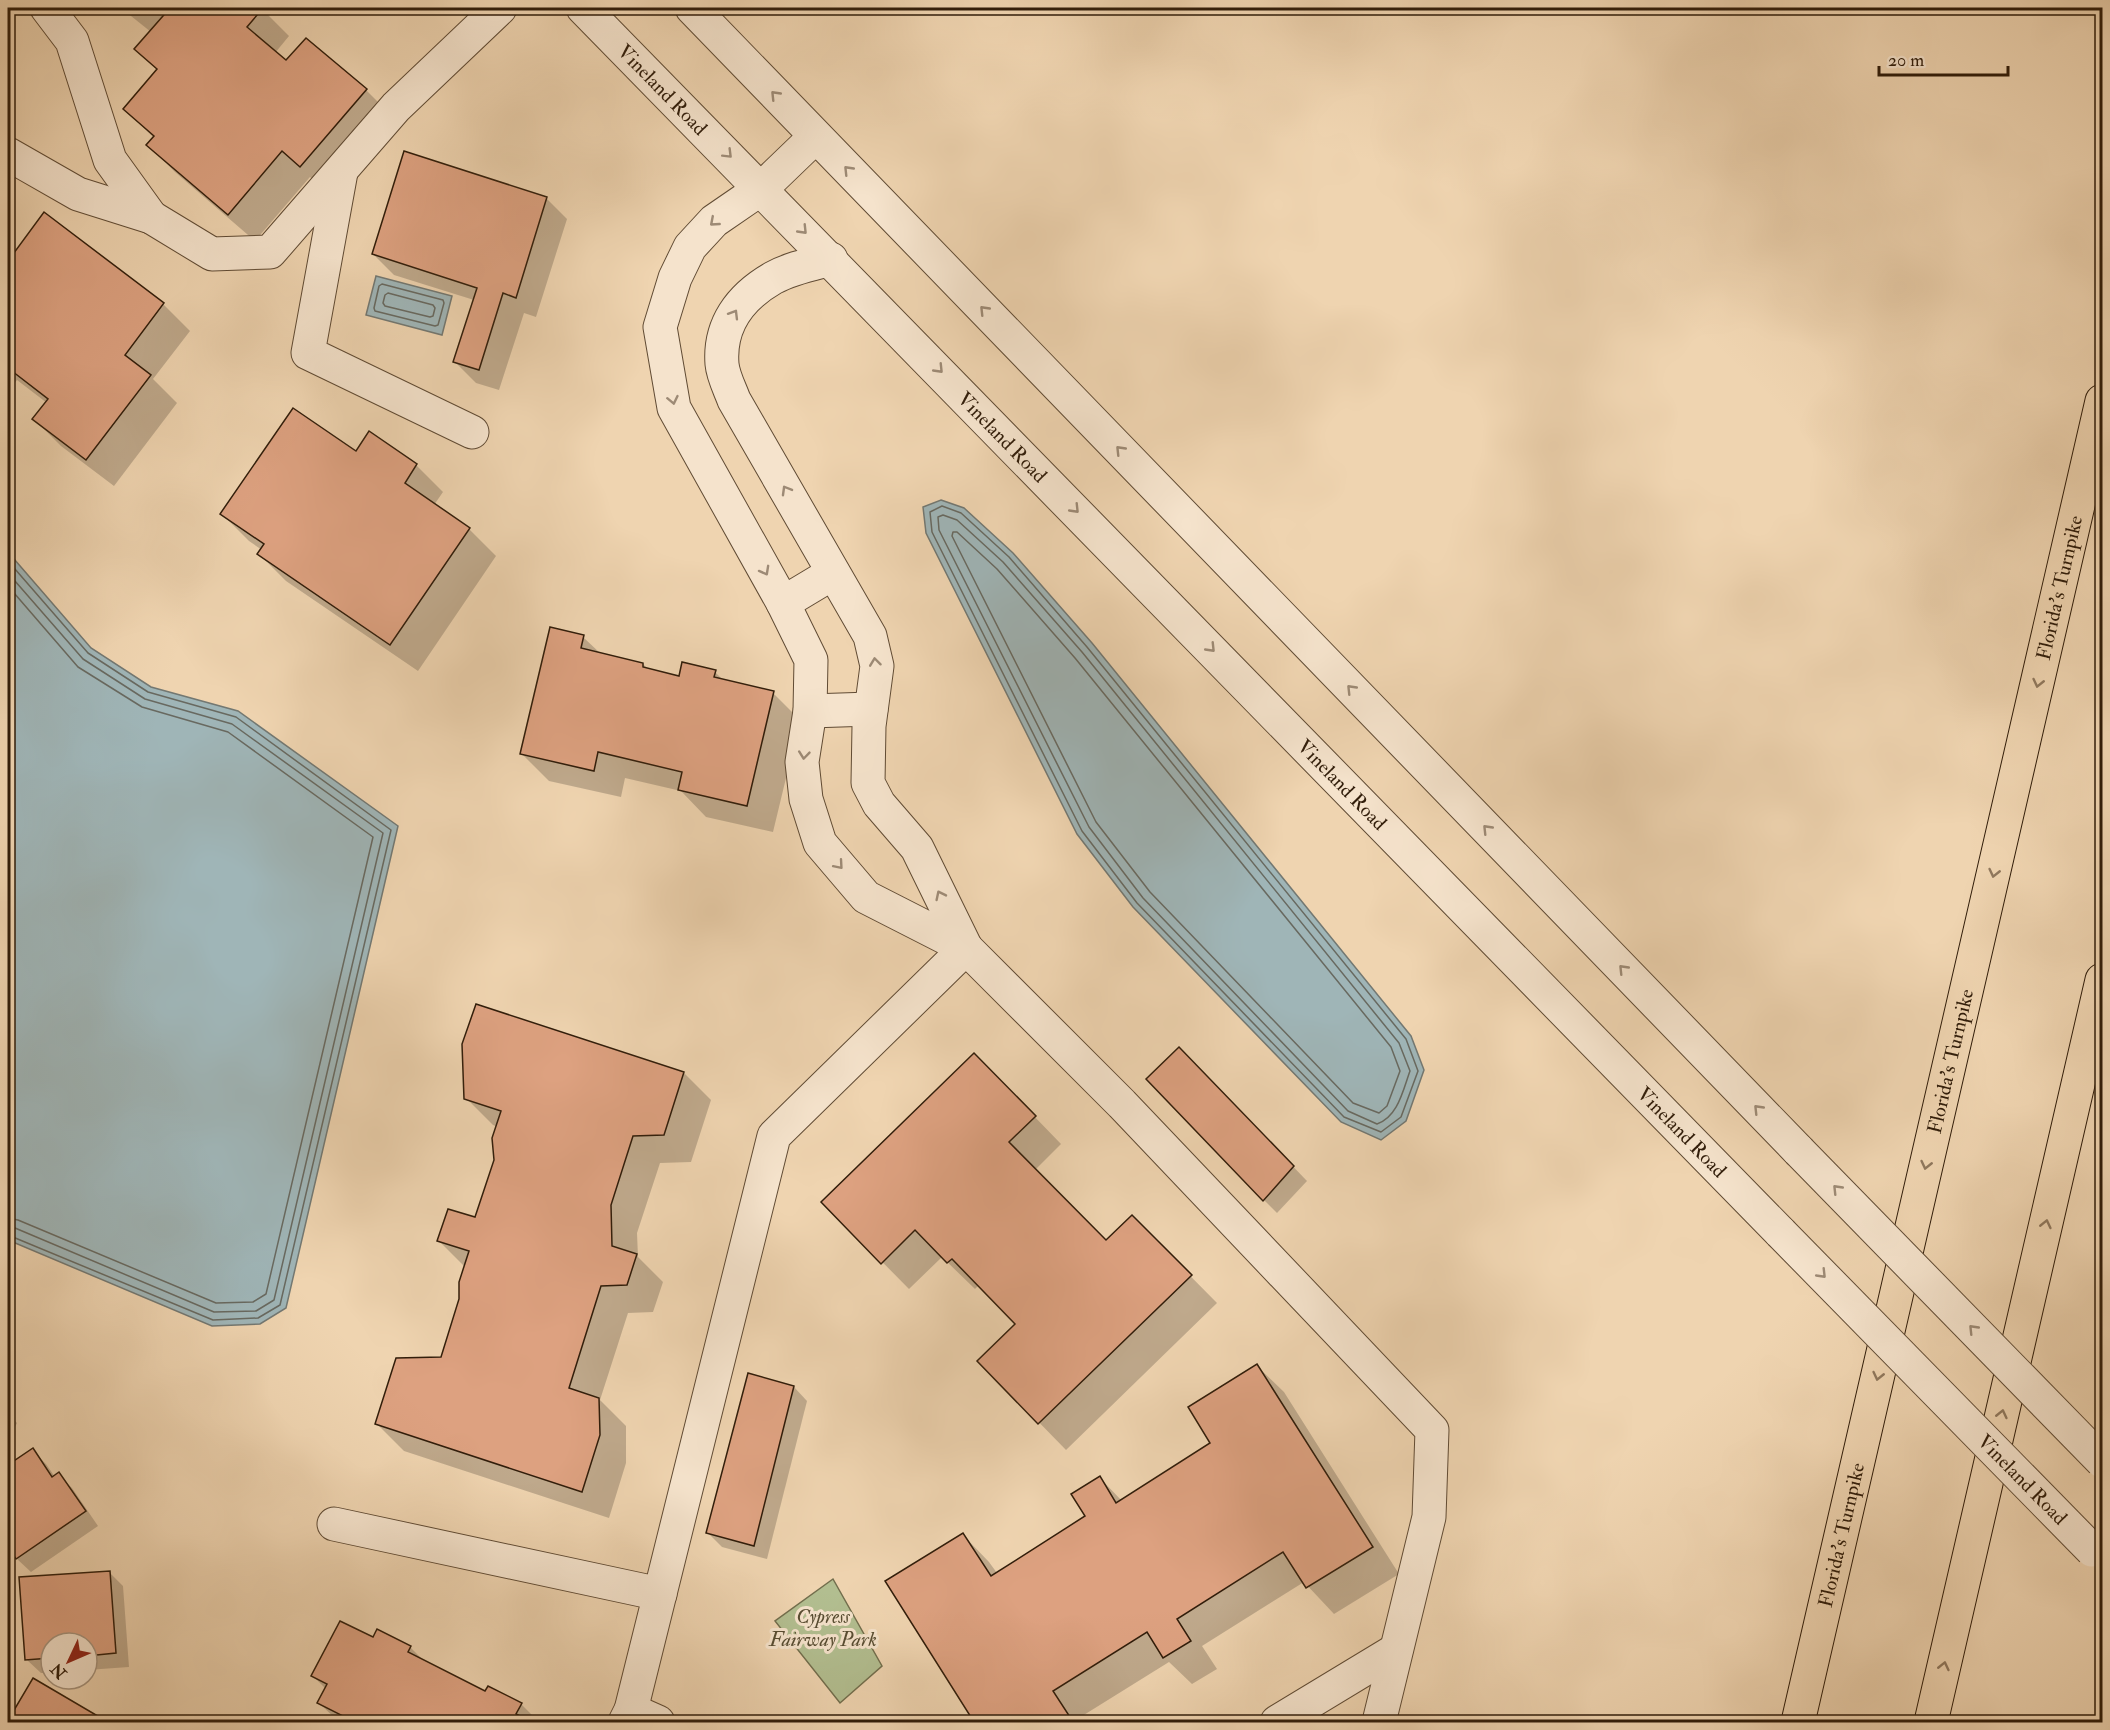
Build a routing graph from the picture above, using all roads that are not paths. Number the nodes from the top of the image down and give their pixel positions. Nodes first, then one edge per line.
1 (47, 8) edge
2 (500, 8) edge
3 (583, 8) edge
4 (692, 8) edge
5 (815, 137) junction
6 (8, 154) edge
7 (341, 172) junction
8 (762, 188) junction
9 (151, 217) junction
10 (831, 259) junction
11 (2103, 401) edge
12 (472, 432) dead end
13 (833, 573) junction
14 (783, 603) junction
15 (871, 709) junction
16 (810, 711) junction
17 (966, 948) junction
18 (2103, 980) edge
19 (2103, 1461) edge
20 (334, 1524) dead end
21 (2097, 1556) edge
22 (660, 1594) junction
23 (1396, 1650) junction
24 (638, 1718) edge
25 (1277, 1722) edge
26 (1378, 1722) edge
27 (1798, 1722) edge
28 (1931, 1722) edge

1 - 9 street
2 - 7 street
3 -> 8 street, Vineland Road
5 -> 4 street
5 - 8 street
19 -> 5 street, bridge
6 - 9 street
7 - 9 street
7 - 12 street
8 -> 10 street, Vineland Road
8 -> 14 street
13 -> 10 street
10 -> 21 street, Vineland Road, bridge
11 -> 27 highway, Florida's Turnpike
13 - 14 street
15 -> 13 street
14 - 16 street
15 - 16 street
17 -> 15 street
16 -> 17 street
17 - 22 street
17 - 23 street
28 -> 18 highway
20 - 22 street
22 - 24 street
23 - 25 street
23 - 26 street

